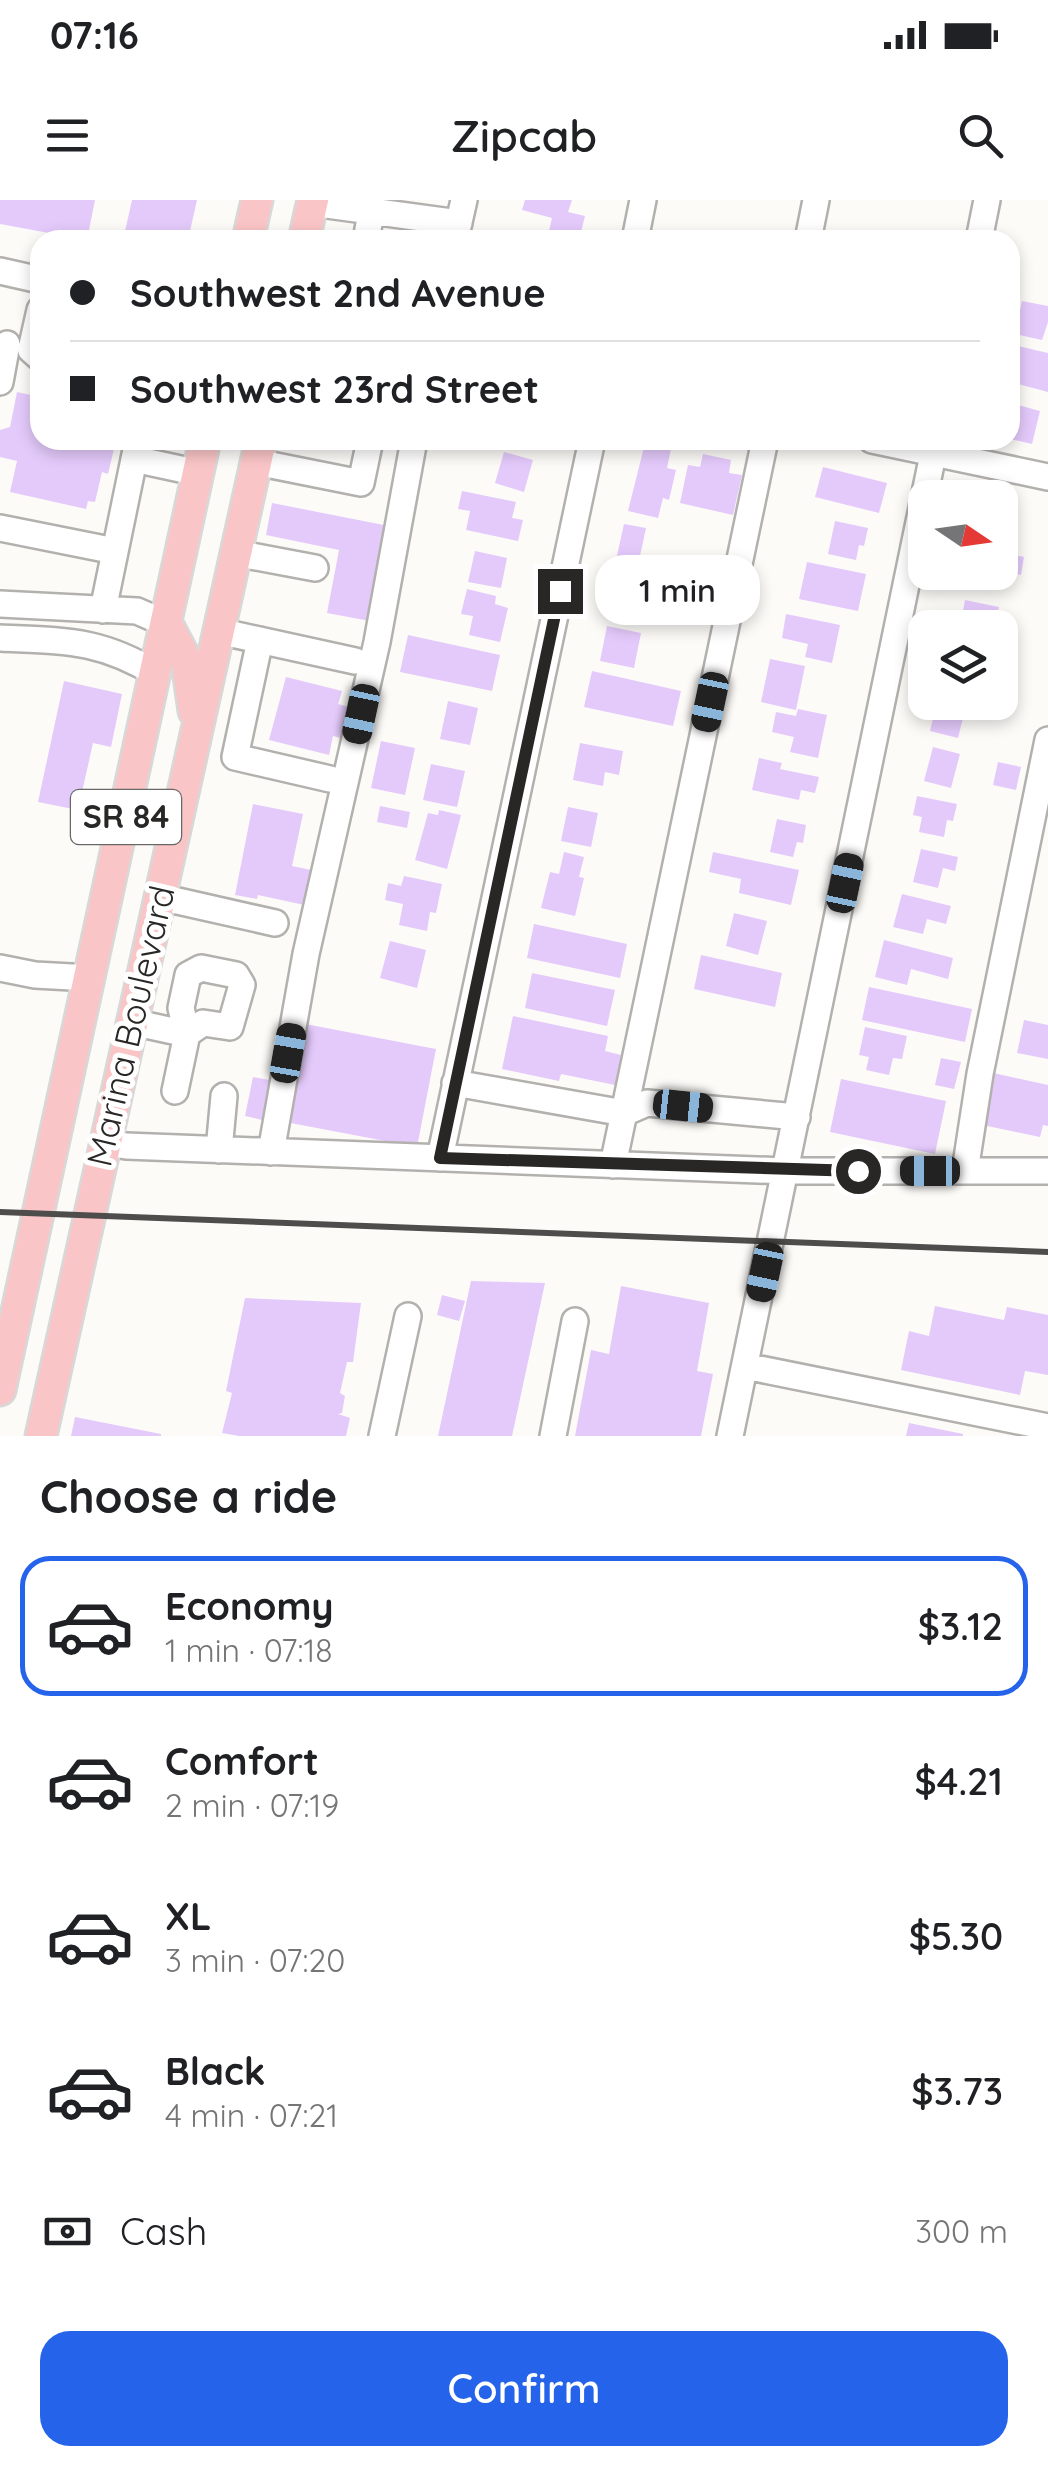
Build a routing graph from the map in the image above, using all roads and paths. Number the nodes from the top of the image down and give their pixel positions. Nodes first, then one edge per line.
1 (256, 200) edge
2 (643, 200) edge
3 (816, 200) edge
4 (987, 200) edge
5 (312, 201) edge
6 (371, 213) junction
7 (459, 221) edge
8 (250, 230) edge
9 (306, 230) edge
10 (368, 230) edge
11 (637, 230) edge
12 (810, 230) edge
13 (981, 230) edge
14 (0, 271) edge
15 (30, 278) edge
16 (20, 348) edge
17 (0, 382) edge
18 (136, 450) edge
19 (204, 450) edge
20 (368, 450) edge
21 (412, 450) edge
22 (590, 450) edge
23 (764, 450) edge
24 (934, 450) edge
25 (947, 450) edge
26 (258, 451) edge
27 (199, 473) junction
28 (1048, 476) edge
29 (0, 528) edge
30 (116, 550) junction
31 (235, 554) junction
32 (316, 568) dead end
33 (0, 604) edge
34 (103, 610) junction
35 (167, 624) junction
36 (218, 632) junction
37 (0, 638) edge
38 (260, 640) junction
39 (354, 661) dead end
40 (157, 674) junction
41 (1048, 740) edge
42 (193, 748) junction
43 (235, 757) junction
44 (330, 779) dead end
45 (160, 897) junction
46 (275, 923) dead end
47 (0, 968) edge
48 (90, 978) junction
49 (132, 1022) junction
50 (456, 1083) junction
51 (66, 1086) junction
52 (175, 1091) dead end
53 (224, 1096) dead end
54 (624, 1112) junction
55 (797, 1117) junction
56 (105, 1143) junction
57 (218, 1150) junction
58 (271, 1152) junction
59 (440, 1158) junction
60 (613, 1165) junction
61 (786, 1171) junction
62 (1048, 1171) edge
63 (965, 1172) junction
64 (408, 1316) dead end
65 (576, 1321) dead end
66 (745, 1366) junction
67 (0, 1390) edge
68 (1048, 1427) edge
69 (41, 1436) edge
70 (382, 1436) edge
71 (553, 1436) edge
72 (730, 1436) edge

1 - 8 main road
2 - 11 street
3 - 12 street
4 - 13 street
5 - 6 street
5 - 9 main road
6 - 7 street
6 - 10 street
14 - 15 street
16 - 17 street
18 - 27 street
18 - 30 street
19 - 27 main road, Marina Boulevard / SR 84
20 - 26 street
21 - 58 street
22 - 50 street
23 - 54 street
24 - 55 street
25 - 28 street
26 - 31 main road, Marina Boulevard / SR 84
27 - 35 main road, Marina Boulevard / SR 84
29 - 30 street
30 - 34 street
31 - 32 street
31 - 36 main road, Marina Boulevard / SR 84
33 - 34 street
34 - 35 street
35 - 40 main road, Marina Boulevard / SR 84
35 - 42 main road
36 - 38 street
36 - 42 main road, Marina Boulevard / SR 84
37 - 40 street
38 - 39 street
38 - 43 street
40 - 48 main road, Marina Boulevard / SR 84
41 - 63 street
42 - 43 street
42 - 45 main road, Marina Boulevard / SR 84
43 - 44 street
45 - 46 street
45 - 49 main road, Marina Boulevard / SR 84
47 - 48 street
48 - 51 main road, Marina Boulevard / SR 84
49 - 52 street
49 - 56 main road, Marina Boulevard / SR 84
50 - 54 street
50 - 59 street
51 - 56 main road
51 - 67 main road, Marina Boulevard / SR 84
53 - 57 street
54 - 55 street
54 - 60 street
55 - 61 street
56 - 57 street
56 - 69 main road, Marina Boulevard / SR 84
57 - 58 street
58 - 59 street
59 - 60 street
60 - 61 street
61 - 63 street
61 - 66 street
62 - 63 street
64 - 70 street
65 - 71 street
66 - 68 street
66 - 72 street

